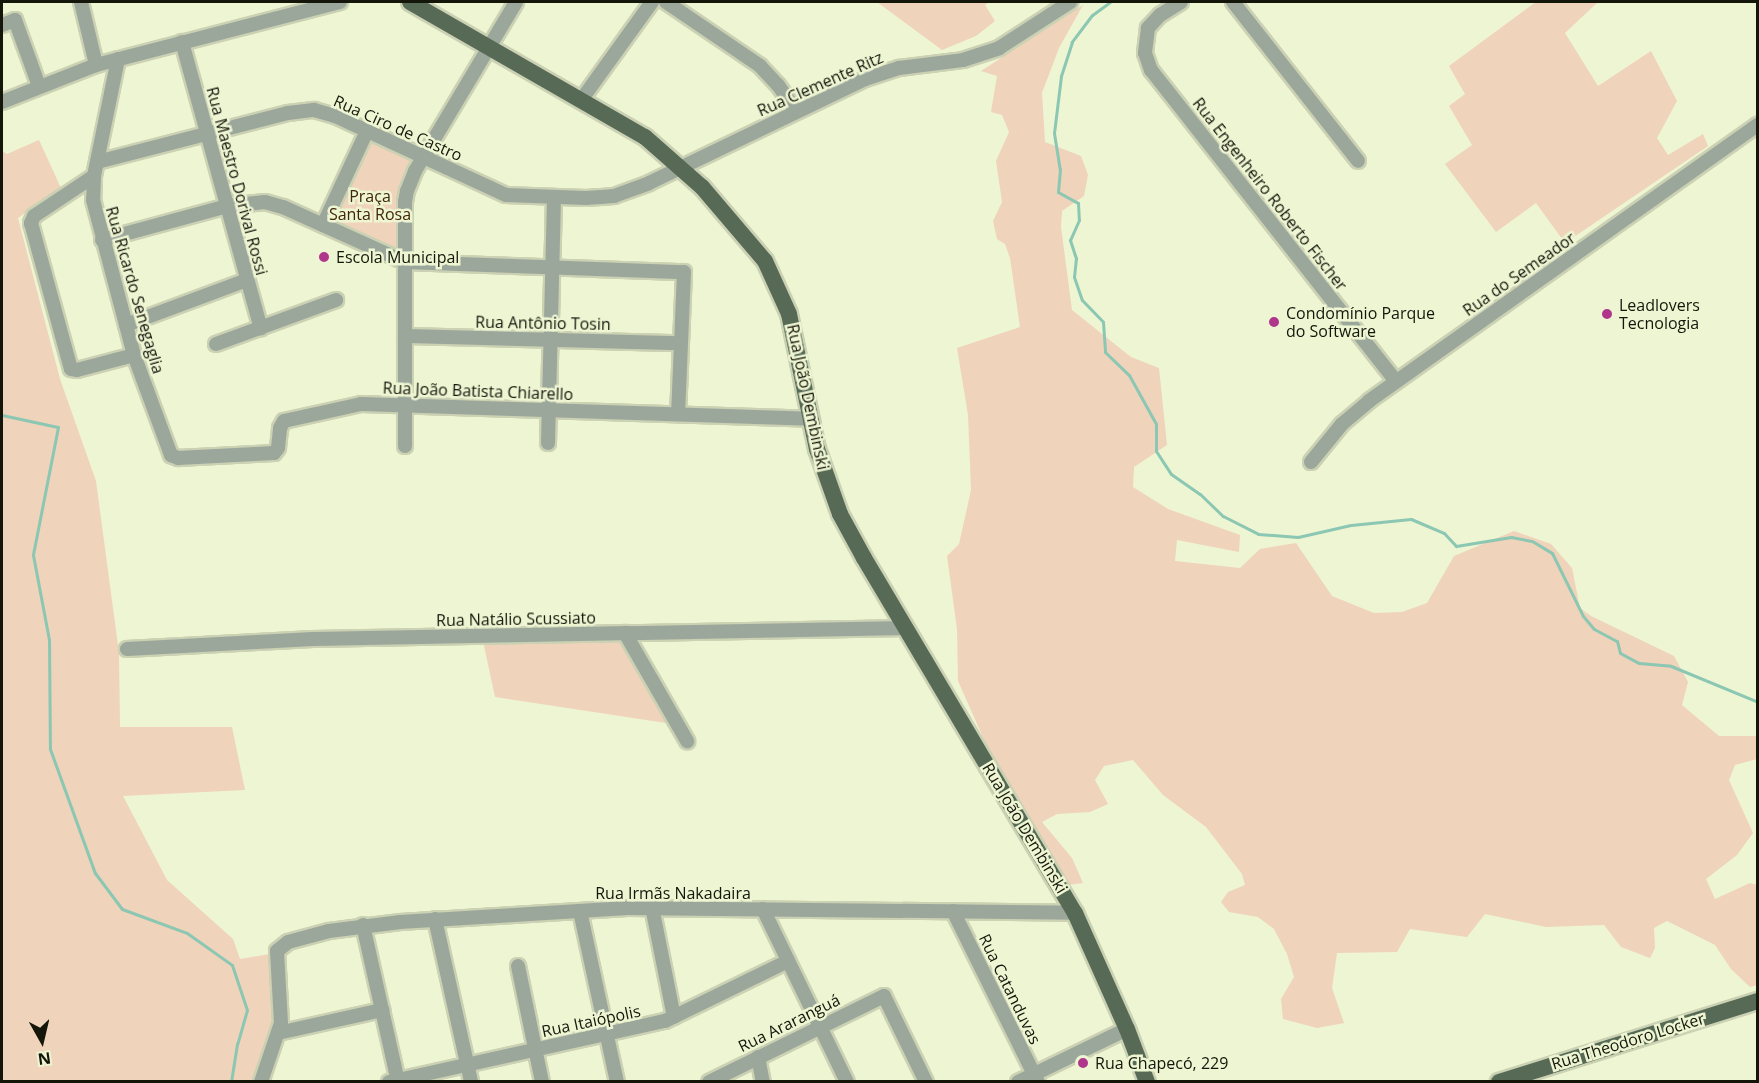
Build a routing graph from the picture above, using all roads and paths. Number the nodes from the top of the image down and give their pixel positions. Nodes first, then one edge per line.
1 (81, 2) edge
2 (340, 2) edge
3 (410, 2) edge
4 (516, 2) edge
5 (652, 2) edge
6 (666, 2) edge
7 (1070, 2) edge
8 (1181, 2) edge
9 (1233, 2) edge
10 (2, 25) edge
11 (182, 42) junction
12 (491, 48) junction
13 (118, 59) junction
14 (96, 65) junction
15 (39, 86) junction
16 (582, 99) junction
17 (2, 102) edge
18 (796, 111) junction
19 (1758, 125) edge
20 (367, 131) junction
21 (207, 134) junction
22 (424, 157) junction
23 (1358, 161) dead end
24 (682, 167) junction
25 (96, 169) junction
26 (554, 197) junction
27 (227, 206) junction
28 (323, 225) junction
29 (102, 240) junction
30 (405, 262) junction
31 (552, 267) junction
32 (247, 280) junction
33 (336, 300) dead end
34 (126, 325) junction
35 (261, 328) junction
36 (405, 336) junction
37 (550, 339) junction
38 (681, 343) junction
39 (216, 344) dead end
40 (135, 356) junction
41 (1396, 381) junction
42 (405, 405) junction
43 (549, 410) junction
44 (678, 414) junction
45 (810, 419) junction
46 (548, 443) dead end
47 (405, 446) dead end
48 (171, 455) joint
49 (1311, 462) dead end
50 (906, 628) junction
51 (625, 633) junction
52 (127, 649) dead end
53 (687, 741) dead end
54 (652, 908) junction
55 (763, 909) junction
56 (580, 910) junction
57 (953, 911) junction
58 (1076, 913) junction
59 (435, 919) junction
60 (363, 926) junction
61 (788, 961) junction
62 (518, 966) dead end
63 (1758, 1001) edge
64 (382, 1010) junction
65 (674, 1017) junction
66 (820, 1026) junction
67 (1127, 1029) junction
68 (278, 1033) junction
69 (606, 1034) junction
70 (535, 1050) junction
71 (758, 1057) junction
72 (467, 1065) junction
73 (1036, 1078) edge
74 (395, 1081) edge
75 (261, 1082) edge
76 (471, 1082) edge
77 (542, 1082) edge
78 (617, 1082) edge
79 (709, 1082) edge
80 (763, 1082) edge
81 (847, 1082) edge
82 (926, 1082) edge
83 (1018, 1082) edge
84 (1147, 1082) edge
85 (1499, 1082) edge

1 - 14 street
2 - 11 street
3 - 12 main road, Rua João Dembinski
4 - 12 street
5 - 16 street
6 - 18 street
7 - 18 street, Rua Clemente Ritz
8 - 41 street, Rua Engenheiro Roberto Fischer
9 - 23 street
10 - 15 street
11 - 13 street
11 - 21 street, Rua Maestro Dorival Rossi
12 - 16 main road, Rua João Dembinski
12 - 22 street
13 - 14 street
13 - 25 street, Rua Ricardo Senegaglia
14 - 15 street
15 - 17 street
16 - 24 main road, Rua João Dembinski
18 - 24 street, Rua Clemente Ritz
19 - 41 street, Rua do Semeador
20 - 21 street, Rua Ciro de Castro
20 - 22 street, Rua Ciro de Castro
20 - 28 street
21 - 25 street, Rua Ciro de Castro
21 - 27 street, Rua Maestro Dorival Rossi
22 - 26 street, Rua Ciro de Castro
22 - 30 street
24 - 26 street, Rua Ciro de Castro
24 - 45 main road, Rua João Dembinski
25 - 29 street, Rua Ricardo Senegaglia
25 - 40 street, Rua Ciro de Castro
26 - 31 street
27 - 28 street
27 - 29 street
27 - 32 street, Rua Maestro Dorival Rossi
28 - 30 street
29 - 34 street, Rua Ricardo Senegaglia
30 - 31 street
30 - 36 street
31 - 37 street
31 - 38 street
32 - 34 street
32 - 35 street, Rua Maestro Dorival Rossi
33 - 35 street
34 - 40 street, Rua Ricardo Senegaglia
35 - 39 street
36 - 37 street, Rua Antônio Tosin
36 - 42 street
37 - 38 street, Rua Antônio Tosin
37 - 43 street
38 - 44 street
40 - 48 street, Rua Ricardo Senegaglia
41 - 49 street, Rua do Semeador
42 - 43 street, Rua João Batista Chiarello
42 - 47 street
42 - 48 street, Rua João Batista Chiarello
43 - 44 street, Rua João Batista Chiarello
43 - 46 street
44 - 45 street, Rua João Batista Chiarello
45 - 50 main road, Rua João Dembinski
50 - 51 street, Rua Natálio Scussiato
50 - 58 main road, Rua João Dembinski
51 - 52 street, Rua Natálio Scussiato
51 - 53 street
54 - 55 street, Rua Irmãs Nakadaira
54 - 56 street, Rua Irmãs Nakadaira
54 - 65 street
55 - 57 street, Rua Irmãs Nakadaira
55 - 61 street
56 - 59 street, Rua Irmãs Nakadaira
56 - 69 street
57 - 58 street, Rua Irmãs Nakadaira
57 - 73 street, Rua Catanduvas
58 - 67 main road, Rua João Dembinski
59 - 60 street, Rua Irmãs Nakadaira
59 - 72 street
60 - 64 street
60 - 68 street, Rua Irmãs Nakadaira
61 - 65 street, Rua Itaiópolis
61 - 66 street
62 - 70 street
63 - 85 main road, Rua Theodoro Locker
64 - 68 street
64 - 74 street
65 - 69 street, Rua Itaiópolis
66 - 71 street, Rua Araranguá
66 - 81 street
66 - 82 street, Rua Araranguá
67 - 73 street
67 - 84 main road, Rua João Dembinski
68 - 75 street
69 - 70 street, Rua Itaiópolis
69 - 78 street
70 - 72 street, Rua Itaiópolis
70 - 77 street
71 - 79 street, Rua Araranguá
71 - 80 street
72 - 74 street, Rua Itaiópolis
72 - 76 street
73 - 83 street

